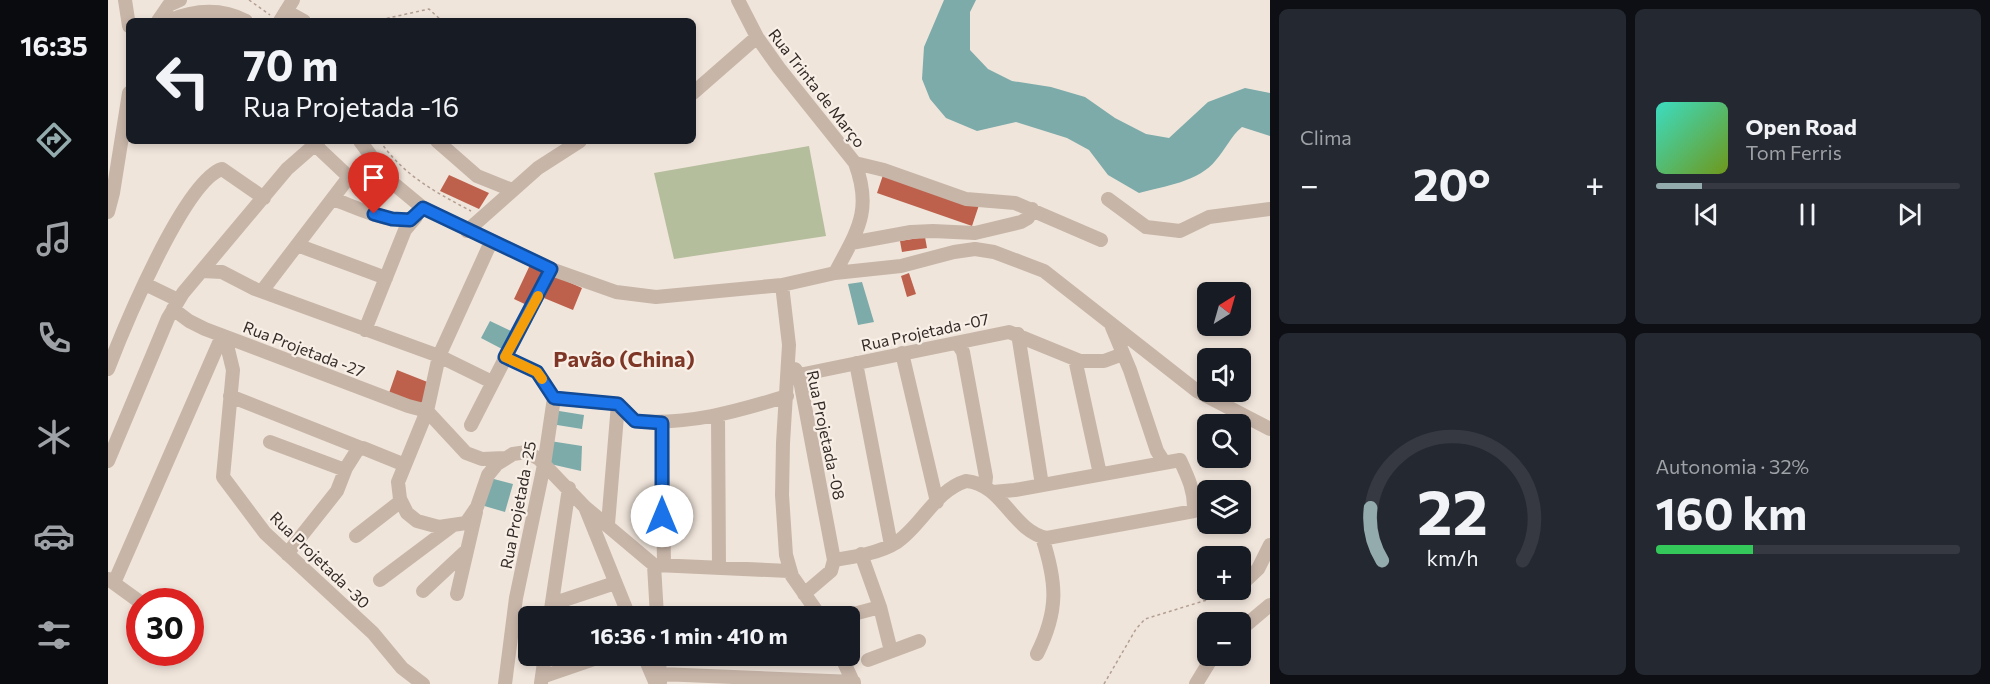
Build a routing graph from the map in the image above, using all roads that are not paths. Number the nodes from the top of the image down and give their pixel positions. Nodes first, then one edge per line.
1 (124, 0) edge
2 (180, 0) edge
3 (738, 0) edge
4 (282, 12) edge
5 (127, 18) edge
6 (160, 18) edge
7 (180, 18) edge
8 (238, 18) edge
9 (297, 18) edge
10 (757, 37) junction
11 (696, 90) edge
12 (126, 110) edge
13 (315, 144) edge
14 (317, 144) edge
15 (362, 144) edge
16 (440, 144) edge
17 (575, 144) edge
18 (855, 163) junction
19 (512, 190) junction
20 (264, 198) junction
21 (333, 199) junction
22 (1108, 199) dead end
23 (1032, 209) junction
24 (1270, 209) edge
25 (108, 212) edge
26 (419, 212) junction
27 (467, 231) junction
28 (1101, 240) dead end
29 (491, 242) junction
30 (851, 243) junction
31 (297, 246) junction
32 (213, 259) junction
33 (551, 269) junction
34 (202, 271) junction
35 (222, 272) junction
36 (835, 273) junction
37 (386, 278) junction
38 (145, 284) junction
39 (782, 285) junction
40 (262, 291) junction
41 (176, 304) junction
42 (1111, 325) junction
43 (365, 330) junction
44 (1018, 334) junction
45 (223, 336) junction
46 (958, 344) junction
47 (902, 353) junction
48 (1123, 354) junction
49 (439, 356) junction
50 (505, 357) junction
51 (1075, 358) junction
52 (788, 361) junction
53 (856, 363) junction
54 (108, 369) edge
55 (799, 375) junction
56 (492, 382) junction
57 (230, 396) junction
58 (787, 396) junction
59 (554, 398) junction
60 (618, 404) junction
61 (427, 411) junction
62 (718, 416) junction
63 (662, 423) junction
64 (471, 425) dead end
65 (1270, 429) edge
66 (270, 442) dead end
67 (112, 444) edge
68 (360, 448) junction
69 (505, 458) junction
70 (108, 461) edge
71 (1166, 462) junction
72 (405, 465) junction
73 (544, 465) junction
74 (345, 470) junction
75 (1100, 474) junction
76 (1042, 485) junction
77 (569, 488) junction
78 (989, 489) junction
79 (401, 500) junction
80 (937, 502) junction
81 (477, 507) junction
82 (585, 507) junction
83 (608, 524) junction
84 (452, 526) junction
85 (356, 536) dead end
86 (1044, 538) junction
87 (1270, 545) edge
88 (891, 546) junction
89 (467, 550) junction
90 (861, 554) junction
91 (287, 555) junction
92 (834, 560) junction
93 (659, 564) junction
94 (719, 567) junction
95 (789, 571) junction
96 (1251, 576) edge
97 (380, 580) dead end
98 (111, 581) edge
99 (615, 583) junction
100 (423, 591) dead end
101 (126, 592) edge
102 (457, 594) dead end
103 (804, 594) junction
104 (1270, 605) edge
105 (552, 606) edge
106 (560, 606) edge
107 (625, 606) edge
108 (657, 606) edge
109 (813, 606) edge
110 (880, 607) junction
111 (860, 612) edge
112 (1251, 621) edge
113 (919, 641) dead end
114 (891, 651) junction
115 (1037, 654) dead end
116 (868, 660) dead end
117 (577, 666) edge
118 (650, 666) edge
119 (846, 666) edge
120 (1207, 666) edge
121 (541, 680) edge
122 (659, 681) edge
123 (741, 681) edge
124 (771, 681) edge
125 (802, 682) edge
126 (854, 683) edge
127 (423, 684) edge
128 (505, 684) edge
129 (1196, 684) edge

1 - 5 street
2 - 6 street
3 - 10 street, Rua Trinta de Março
4 - 9 street
7 - 8 street
10 - 11 street
10 - 18 street, Rua Trinta de Março
12 - 25 street
13 - 20 street
14 - 21 street
15 - 26 street
16 - 19 street
17 - 19 street
18 - 23 street
18 - 30 street
19 - 27 street
20 - 32 street
20 - 38 street
21 - 26 street
21 - 31 street
22 - 24 street
23 - 28 street
23 - 30 street
26 - 27 street
26 - 37 street
27 - 29 street
29 - 33 street
29 - 49 street
30 - 36 street
31 - 37 street
31 - 40 street
32 - 34 street
32 - 35 street
33 - 39 street
33 - 50 street
34 - 35 street
34 - 41 street
35 - 40 street
36 - 39 street
36 - 42 street
37 - 43 street
38 - 41 street, Rua Projetada -27
38 - 54 street
39 - 52 street, Rua Projetada -08
40 - 43 street
41 - 45 street, Rua Projetada -27
41 - 67 street
42 - 48 street
42 - 65 street
43 - 49 street
44 - 46 street, Rua Projetada -07
44 - 51 street, Rua Projetada -07
44 - 76 street
45 - 57 street, Rua Projetada -30
45 - 61 street, Rua Projetada -27
45 - 98 street
46 - 47 street, Rua Projetada -07
46 - 78 street
47 - 53 street, Rua Projetada -07
47 - 80 street
48 - 51 street, Rua Projetada -07
48 - 71 street
49 - 56 street
49 - 61 street
50 - 56 street
50 - 59 street
51 - 75 street
52 - 55 street, Rua Projetada -08
52 - 58 street
53 - 55 street, Rua Projetada -07
53 - 88 street
55 - 92 street, Rua Projetada -08
56 - 64 street
57 - 68 street
57 - 91 street, Rua Projetada -30
58 - 62 street
58 - 95 street
59 - 60 street
59 - 73 street, Rua Projetada -25
60 - 63 street
60 - 83 street
61 - 69 street
61 - 72 street
62 - 63 street
62 - 94 street
63 - 93 street
66 - 74 street
67 - 70 street
68 - 72 street
68 - 74 street
69 - 73 street
69 - 81 street
71 - 75 street
71 - 86 street
72 - 79 street
73 - 77 street
73 - 128 street, Rua Projetada -25
74 - 91 street
75 - 76 street
76 - 78 street
77 - 82 street
77 - 105 street
78 - 80 street
78 - 86 street
79 - 84 street
79 - 85 street
80 - 88 street
81 - 84 street
81 - 89 street
82 - 83 street
82 - 99 street
83 - 93 street
84 - 97 street
86 - 115 street
87 - 96 street
88 - 90 street
89 - 100 street
89 - 102 street
90 - 92 street
90 - 110 street
91 - 127 street, Rua Projetada -30
92 - 103 street
93 - 94 street
93 - 108 street
94 - 95 street
95 - 103 street
98 - 101 street
99 - 106 street
99 - 107 street
103 - 109 street
104 - 112 street
110 - 111 street
110 - 114 street
113 - 114 street
114 - 116 street
117 - 121 street
118 - 122 street
119 - 126 street
120 - 129 street
122 - 123 street
123 - 124 street
124 - 125 street
125 - 126 street

